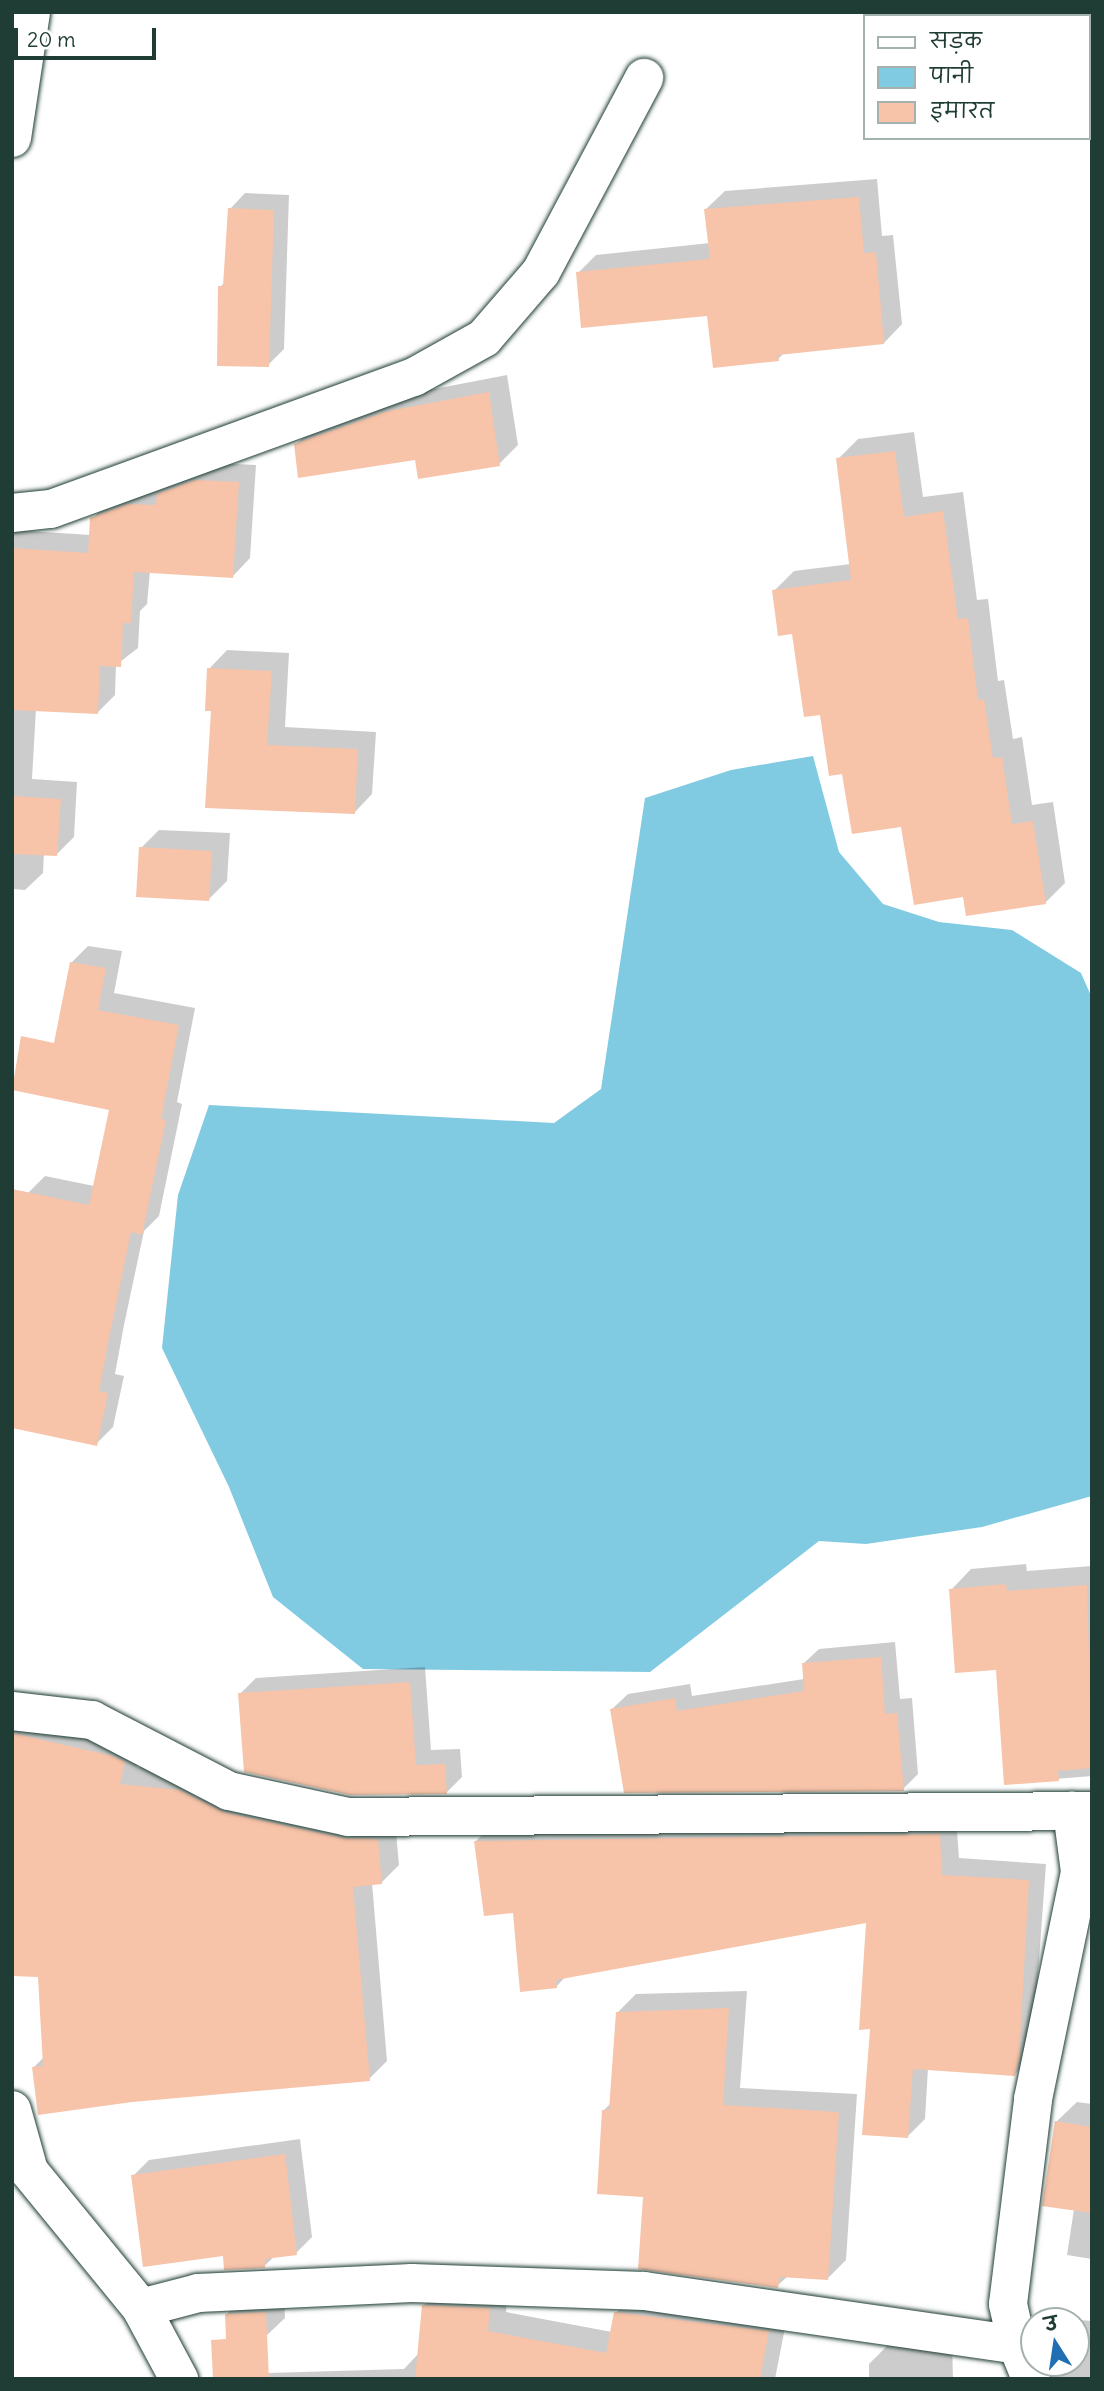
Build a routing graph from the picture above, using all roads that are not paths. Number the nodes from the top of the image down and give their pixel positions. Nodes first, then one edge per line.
1 (31, 12) edge
2 (644, 78) dead end
3 (12, 138) edge
4 (12, 513) edge
5 (12, 1711) edge
6 (1082, 1811) edge
7 (12, 2110) edge
8 (141, 2308) junction
9 (1020, 2348) edge
10 (1020, 2361) edge
11 (180, 2379) edge

1 - 3 street
2 - 4 street
5 - 6 street
6 - 9 street
7 - 8 street
8 - 10 street
8 - 11 street

